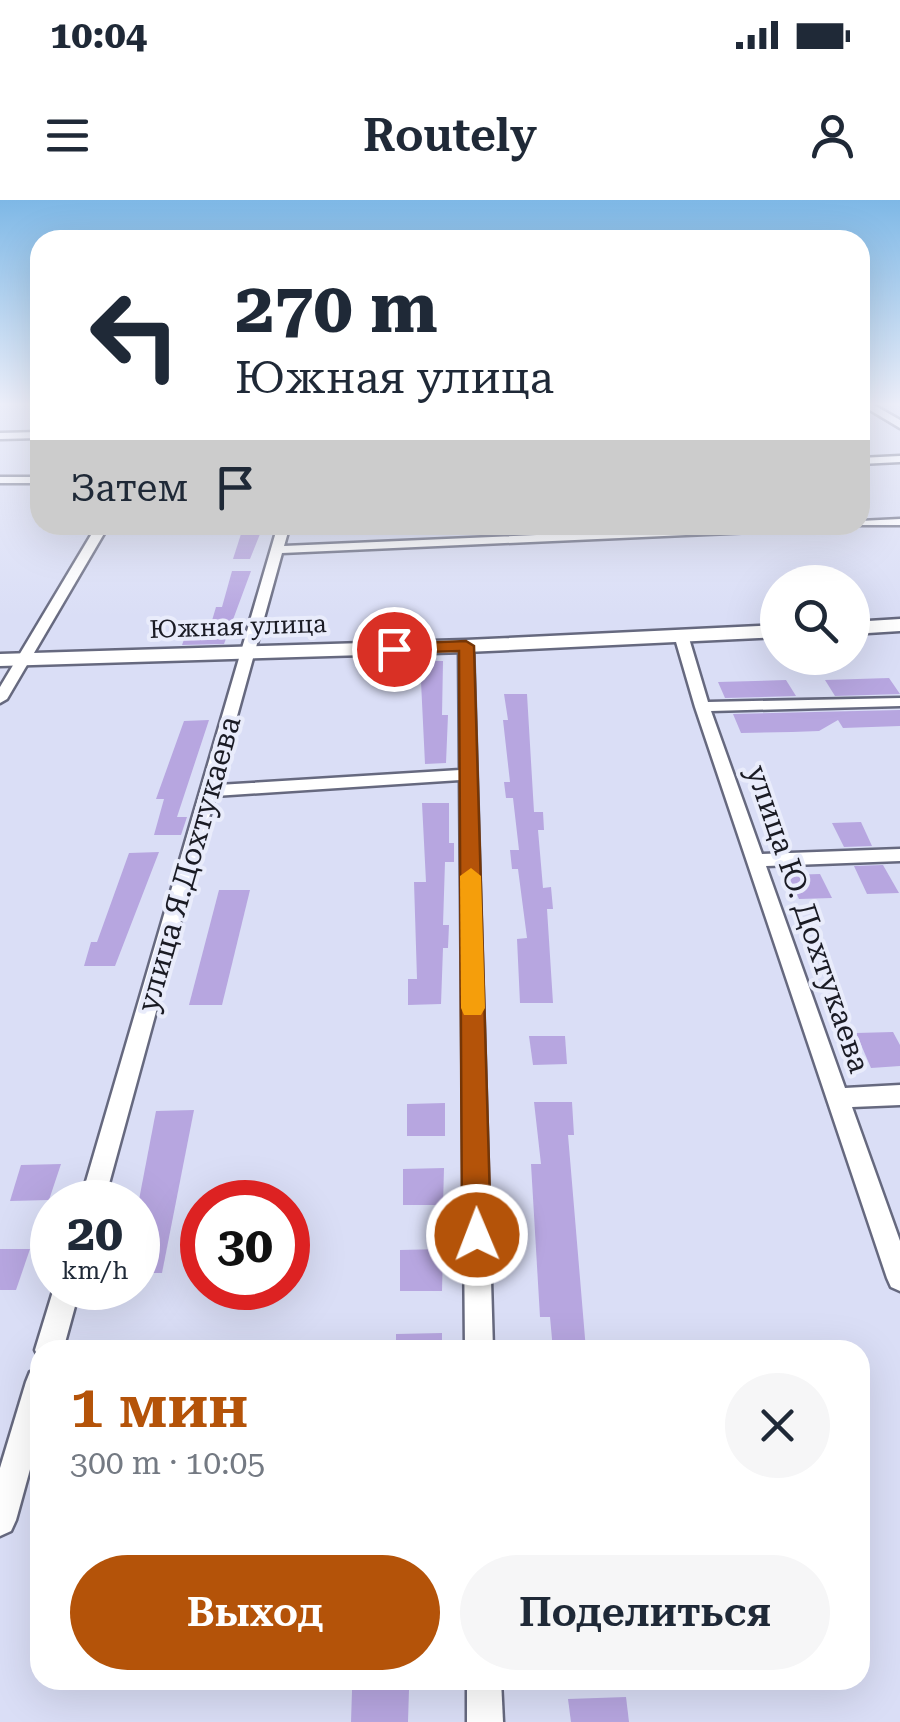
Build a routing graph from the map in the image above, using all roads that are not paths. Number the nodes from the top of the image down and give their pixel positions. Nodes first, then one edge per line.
1 (0, 480) edge
2 (30, 480) edge
3 (900, 522) edge
4 (870, 524) edge
5 (97, 535) edge
6 (282, 535) edge
7 (616, 535) edge
8 (278, 550) junction
9 (900, 626) edge
10 (870, 627) edge
11 (760, 632) edge
12 (681, 636) junction
13 (466, 646) junction
14 (250, 654) junction
15 (23, 659) junction
16 (0, 660) edge
17 (0, 698) edge
18 (900, 702) edge
19 (702, 707) junction
20 (469, 774) junction
21 (211, 790) junction
22 (900, 854) edge
23 (757, 860) junction
24 (900, 1094) edge
25 (840, 1098) junction
26 (98, 1180) edge
27 (900, 1278) edge
28 (61, 1310) edge
29 (52, 1340) edge
30 (479, 1340) edge
31 (30, 1416) edge
32 (0, 1520) edge
33 (484, 1690) edge
34 (485, 1722) edge

1 - 2 street
3 - 4 street
5 - 15 street
6 - 8 street, улица Я.Дохтукаева
7 - 8 street
8 - 14 street, улица Я.Дохтукаева
9 - 10 main road
11 - 12 main road, Южная улица
12 - 13 main road, Южная улица
12 - 19 street, улица Ю. Дохтукаева
13 - 14 main road, Южная улица
13 - 20 street
14 - 15 main road, Южная улица
14 - 21 street, улица Я.Дохтукаева
15 - 16 main road, Южная улица
15 - 17 street
18 - 19 street
19 - 23 street, улица Ю. Дохтукаева
20 - 21 street
20 - 30 street
21 - 26 street, улица Я.Дохтукаева
22 - 23 street
23 - 25 street, улица Ю. Дохтукаева
24 - 25 street
25 - 27 street, улица Ю. Дохтукаева
28 - 29 street
31 - 32 street
33 - 34 street

